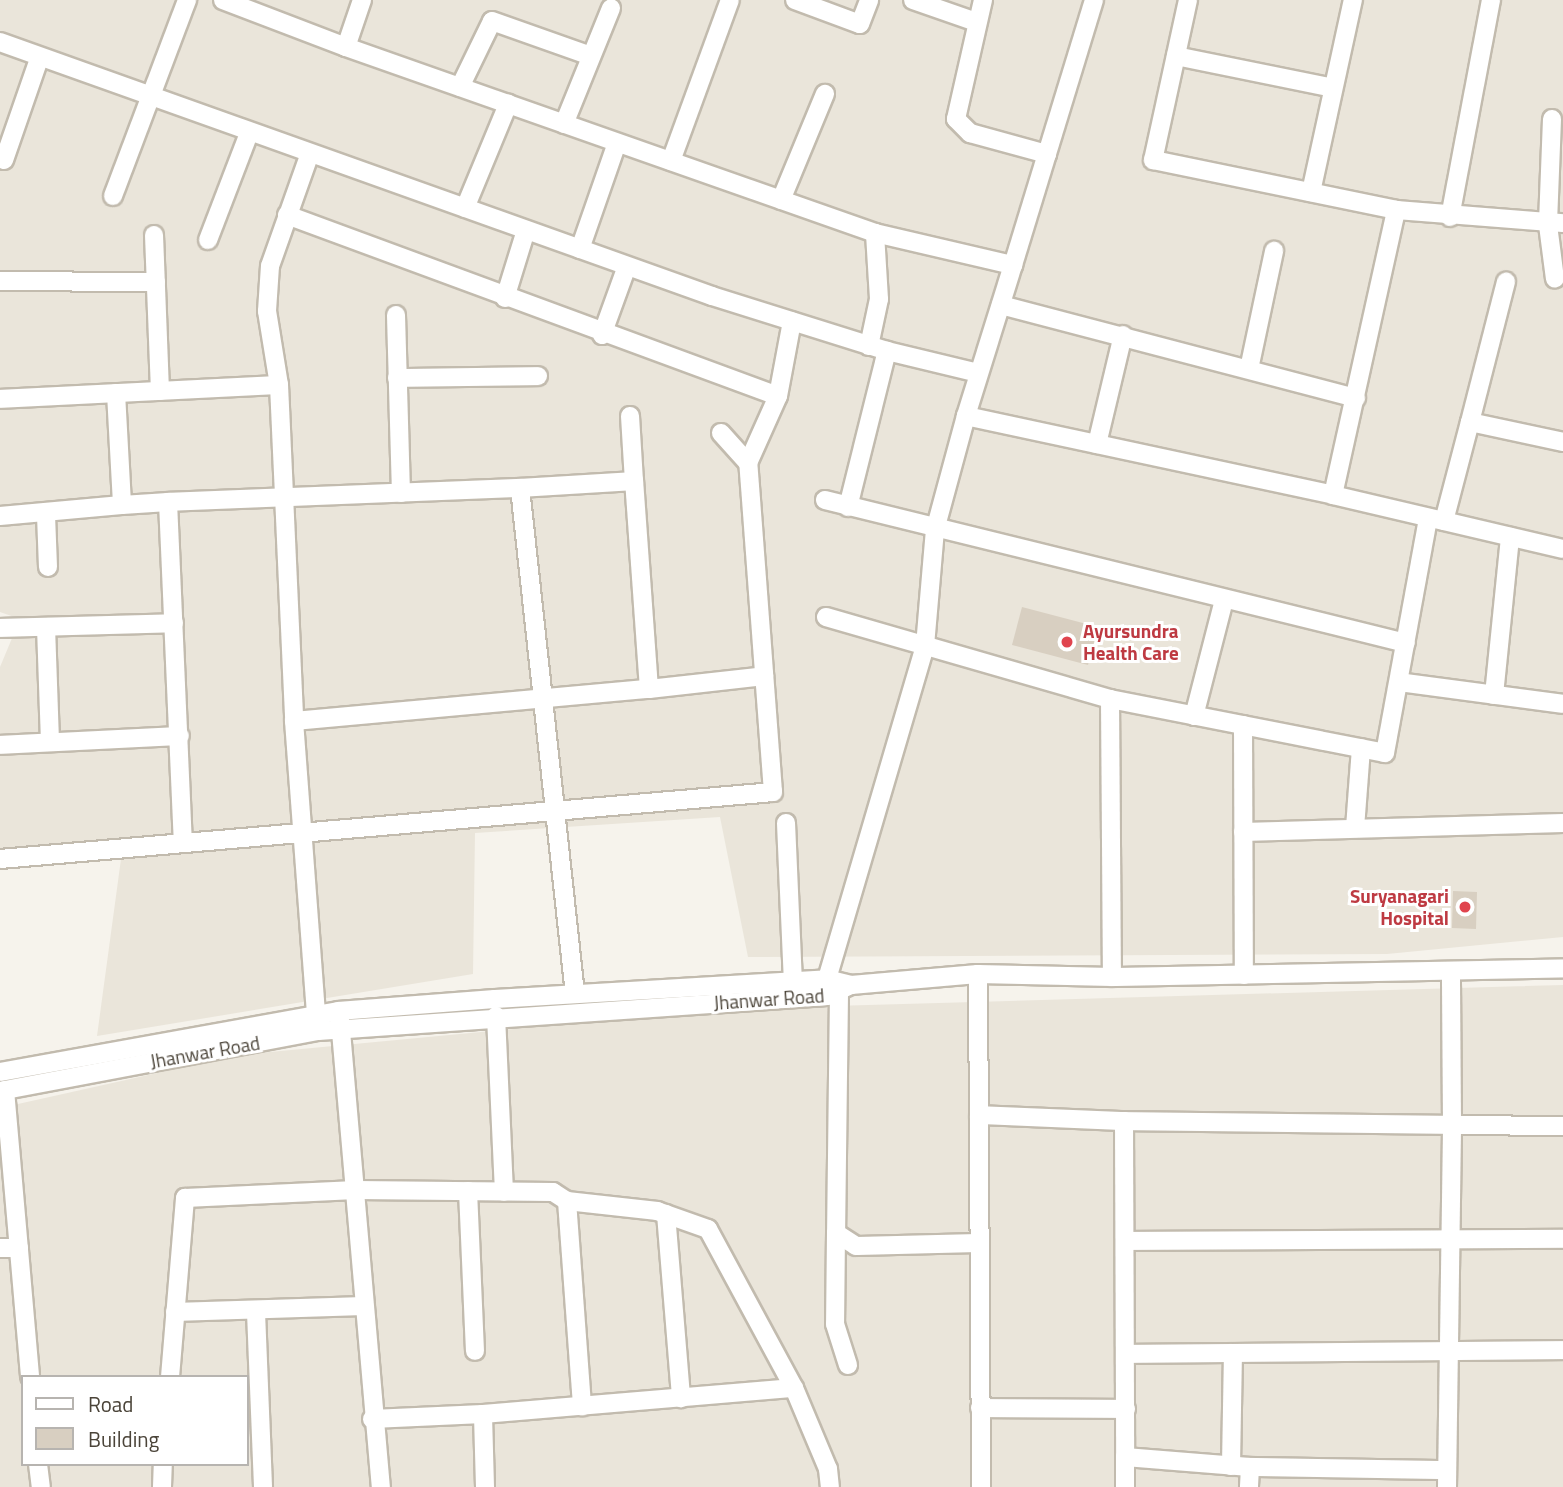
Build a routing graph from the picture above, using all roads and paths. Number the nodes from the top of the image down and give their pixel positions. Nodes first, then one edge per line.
1 (187, 0) edge
2 (223, 0) edge
3 (362, 0) edge
4 (730, 0) edge
5 (795, 0) edge
6 (869, 0) edge
7 (914, 0) edge
8 (983, 0) edge
9 (1094, 0) edge
10 (1188, 0) edge
11 (1353, 0) edge
12 (1491, 0) edge
13 (611, 8) dead end
14 (976, 22) junction
15 (0, 42) edge
16 (346, 47) junction
17 (591, 56) junction
18 (1176, 56) junction
19 (39, 59) junction
20 (460, 87) junction
21 (1333, 88) junction
22 (825, 94) dead end
23 (150, 96) junction
24 (508, 104) junction
25 (1552, 119) dead end
26 (564, 124) junction
27 (249, 133) junction
28 (617, 143) junction
29 (1047, 154) junction
30 (309, 156) junction
31 (4, 160) dead end
32 (670, 161) junction
33 (1311, 192) junction
34 (113, 196) dead end
35 (780, 200) junction
36 (465, 208) junction
37 (1396, 211) junction
38 (287, 215) junction
39 (1450, 217) junction
40 (1556, 224) edge
41 (526, 230) junction
42 (875, 233) junction
43 (154, 235) dead end
44 (208, 240) dead end
45 (580, 249) junction
46 (1274, 251) dead end
47 (1013, 265) junction
48 (627, 266) junction
49 (1555, 279) dead end
50 (0, 281) edge
51 (156, 282) junction
52 (1506, 282) dead end
53 (505, 298) junction
54 (1001, 304) junction
55 (396, 315) dead end
56 (792, 321) junction
57 (602, 335) junction
58 (1123, 335) junction
59 (878, 348) junction
60 (1248, 369) junction
61 (978, 373) junction
62 (538, 376) dead end
63 (397, 378) junction
64 (279, 385) junction
65 (160, 391) junction
66 (116, 393) junction
67 (778, 396) junction
68 (1356, 398) junction
69 (0, 399) edge
70 (630, 416) dead end
71 (966, 416) junction
72 (1470, 422) junction
73 (721, 433) dead end
74 (1563, 442) edge
75 (1097, 444) junction
76 (747, 463) junction
77 (634, 481) junction
78 (520, 488) junction
79 (401, 493) junction
80 (1333, 495) junction
81 (285, 497) junction
82 (825, 500) dead end
83 (168, 502) junction
84 (122, 505) junction
85 (848, 507) junction
86 (46, 515) junction
87 (0, 516) edge
88 (1436, 519) junction
89 (935, 530) junction
90 (1510, 537) junction
91 (1563, 549) edge
92 (48, 567) dead end
93 (1224, 600) junction
94 (826, 617) dead end
95 (174, 623) junction
96 (46, 626) junction
97 (0, 628) edge
98 (1406, 643) junction
99 (925, 646) junction
100 (764, 676) junction
101 (1399, 682) junction
102 (649, 690) junction
103 (1494, 695) junction
104 (541, 698) junction
105 (1110, 699) junction
106 (1563, 704) edge
107 (1194, 716) junction
108 (294, 721) junction
109 (1243, 725) junction
110 (180, 736) junction
111 (50, 742) junction
112 (0, 745) edge
113 (1361, 748) junction
114 (552, 812) junction
115 (786, 823) dead end
116 (1563, 823) edge
117 (1355, 828) junction
118 (301, 831) junction
119 (1243, 832) junction
120 (183, 842) junction
121 (0, 859) edge
122 (1563, 968) edge
123 (1451, 971) junction
124 (978, 974) junction
125 (1244, 975) junction
126 (1112, 977) junction
127 (793, 981) junction
128 (839, 986) junction
129 (575, 994) junction
130 (338, 1011) junction
131 (316, 1014) junction
132 (496, 1016) junction
133 (341, 1029) junction
134 (0, 1072) edge
135 (3, 1091) edge
136 (979, 1115) junction
137 (1124, 1121) junction
138 (1452, 1125) junction
139 (1563, 1126) edge
140 (356, 1190) junction
141 (468, 1191) junction
142 (504, 1192) junction
143 (567, 1201) junction
144 (666, 1214) junction
145 (836, 1233) junction
146 (1451, 1237) junction
147 (1563, 1239) edge
148 (1126, 1241) junction
149 (979, 1243) junction
150 (0, 1248) edge
151 (19, 1248) junction
152 (363, 1306) junction
153 (256, 1311) junction
154 (175, 1312) junction
155 (1563, 1350) edge
156 (475, 1351) dead end
157 (1449, 1352) junction
158 (1233, 1353) junction
159 (1126, 1354) junction
160 (848, 1365) dead end
161 (30, 1375) edge
162 (170, 1375) edge
163 (794, 1388) junction
164 (681, 1398) junction
165 (582, 1406) junction
166 (980, 1408) junction
167 (1126, 1409) junction
168 (483, 1414) junction
169 (372, 1419) junction
170 (1125, 1457) junction
171 (38, 1466) edge
172 (163, 1466) edge
173 (1231, 1466) junction
174 (1250, 1467) junction
175 (1446, 1478) edge
176 (40, 1487) edge
177 (162, 1487) edge
178 (263, 1487) edge
179 (381, 1487) edge
180 (485, 1487) edge
181 (830, 1487) edge
182 (981, 1487) edge
183 (1125, 1487) edge
184 (1249, 1487) edge

1 - 23 street
2 - 16 street
3 - 16 street
4 - 32 street
5 - 6 street
7 - 14 street
8 - 14 street
9 - 29 street
10 - 18 street
11 - 21 street
12 - 39 street
13 - 17 street
14 - 29 street
15 - 19 street
16 - 20 street
17 - 20 street
17 - 26 street
18 - 21 street
18 - 33 street
19 - 23 street
19 - 31 street
20 - 24 street
21 - 33 street
22 - 35 street
23 - 27 street
23 - 34 street
24 - 26 street
24 - 36 street
25 - 40 street
26 - 28 street
27 - 30 street
27 - 44 street
28 - 32 street
28 - 45 street
29 - 47 street
30 - 36 street
30 - 38 street
32 - 35 street
33 - 37 street
35 - 42 street
36 - 41 street
37 - 39 street
37 - 68 street
38 - 53 street
38 - 64 street
39 - 40 street
40 - 49 street
41 - 45 street
41 - 53 street
42 - 47 street
42 - 59 street
43 - 51 street
45 - 48 street
46 - 60 street
47 - 54 street
48 - 56 street
48 - 57 street
50 - 51 street
51 - 65 street
52 - 72 street
53 - 57 street
54 - 58 street
54 - 61 street
55 - 63 street
56 - 59 street
56 - 67 street
57 - 67 street
58 - 60 street
58 - 75 street
59 - 61 street
59 - 85 street
60 - 68 street
61 - 71 street
62 - 63 street
63 - 79 street
64 - 65 street
64 - 81 street
65 - 66 street
66 - 69 street
66 - 84 street
67 - 76 street
68 - 80 street
70 - 77 street
71 - 75 street
71 - 89 street
72 - 74 street
72 - 88 street
73 - 76 street
75 - 80 street
76 - 100 street
77 - 78 street
77 - 102 street
78 - 79 street
78 - 104 street
79 - 81 street
80 - 88 street
81 - 83 street
81 - 108 street
82 - 85 street
83 - 84 street
83 - 95 street
84 - 86 street
85 - 89 street
86 - 87 street
86 - 92 street
88 - 90 street
88 - 98 street
89 - 93 street
89 - 99 street
90 - 91 street
90 - 103 street
93 - 98 street
93 - 107 street
94 - 99 street
95 - 96 street
95 - 110 street
96 - 97 street
96 - 111 street
98 - 101 street
99 - 105 street
99 - 128 street
100 - 102 street
100 - 114 street
101 - 103 street
101 - 113 street
102 - 104 street
103 - 106 street
104 - 108 street
104 - 114 street
105 - 107 street
105 - 126 street
107 - 109 street
108 - 118 street
109 - 113 street
109 - 119 street
110 - 111 street
110 - 120 street
111 - 112 street
113 - 117 street
114 - 118 street
114 - 129 street
115 - 127 street
116 - 117 street
117 - 119 street
118 - 120 street
118 - 131 street
119 - 125 street
120 - 121 street
122 - 123 street
123 - 125 street
123 - 138 street
124 - 126 street
124 - 128 street
124 - 136 street
125 - 126 street
127 - 128 street, Jhanwar Road
127 - 129 street, Jhanwar Road
128 - 132 street, Jhanwar Road
128 - 145 street
129 - 130 street, Jhanwar Road
130 - 131 street, Jhanwar Road
130 - 133 street
131 - 134 street, Jhanwar Road
132 - 133 street, Jhanwar Road
132 - 142 street
133 - 135 street, Jhanwar Road
133 - 140 street
135 - 151 street
136 - 137 street
136 - 149 street
137 - 138 street
137 - 148 street
138 - 139 street
138 - 146 street
140 - 141 street
140 - 152 street
140 - 154 street
141 - 142 street
141 - 156 street
142 - 143 street
143 - 144 street
143 - 165 street
144 - 163 street
144 - 164 street
145 - 149 street
145 - 160 street
146 - 147 street
146 - 148 street
146 - 157 street
148 - 159 street
149 - 166 street
150 - 151 street
151 - 161 street
152 - 153 street
152 - 169 street
153 - 154 street
153 - 178 street
154 - 162 street
155 - 157 street
157 - 158 street
157 - 175 street
158 - 159 street
158 - 173 street
159 - 167 street
163 - 164 street
163 - 181 street
164 - 165 street
165 - 168 street
166 - 167 street
166 - 182 street
167 - 170 street
168 - 169 street
168 - 180 street
169 - 179 street
170 - 173 street
170 - 183 street
171 - 176 street
172 - 177 street
173 - 174 street
174 - 175 street
174 - 184 street

